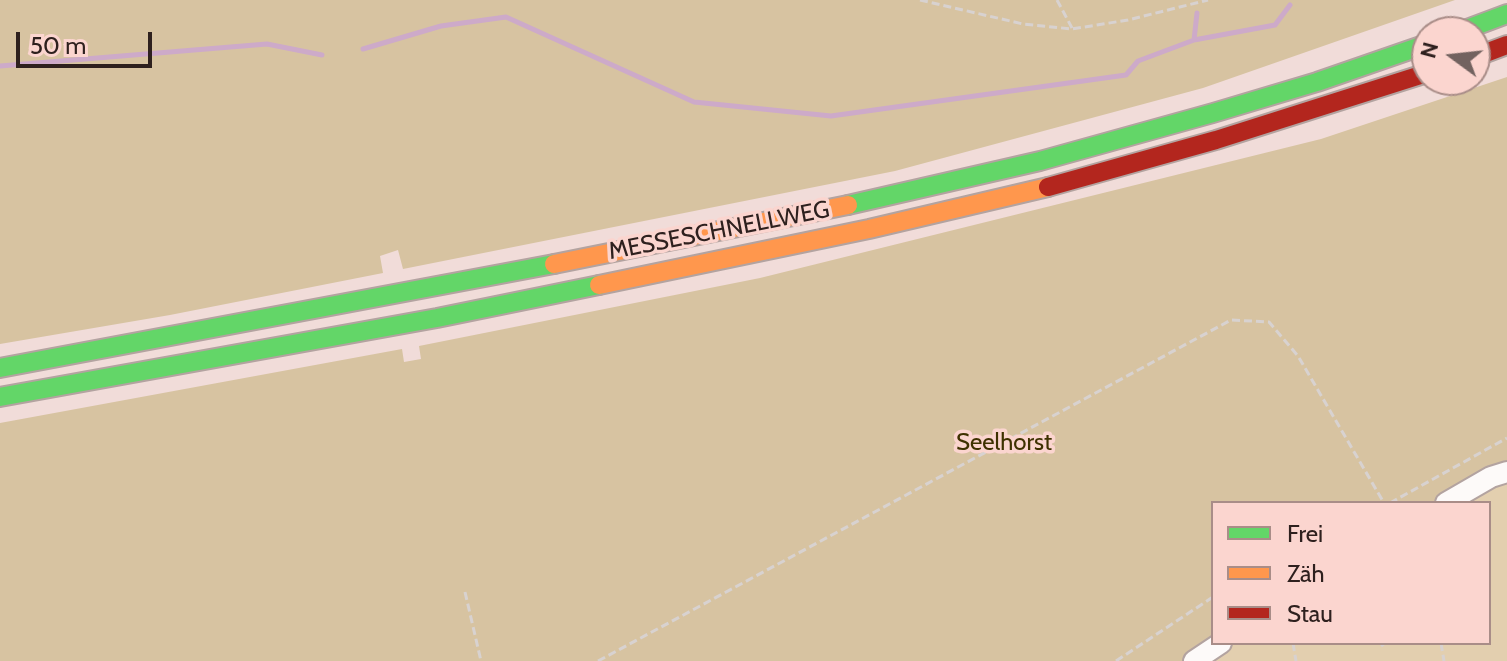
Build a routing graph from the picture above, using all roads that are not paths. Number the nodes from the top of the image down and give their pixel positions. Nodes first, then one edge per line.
1 (1411, 50) edge
2 (1411, 78) edge
3 (0, 368) edge
4 (0, 397) edge
5 (1507, 472) edge
6 (1449, 501) edge
7 (1218, 645) edge
8 (1194, 661) edge

1 - 3 highway, MESSESCHNELLWEG
2 - 4 highway, MESSESCHNELLWEG
5 - 6 street
7 - 8 street

